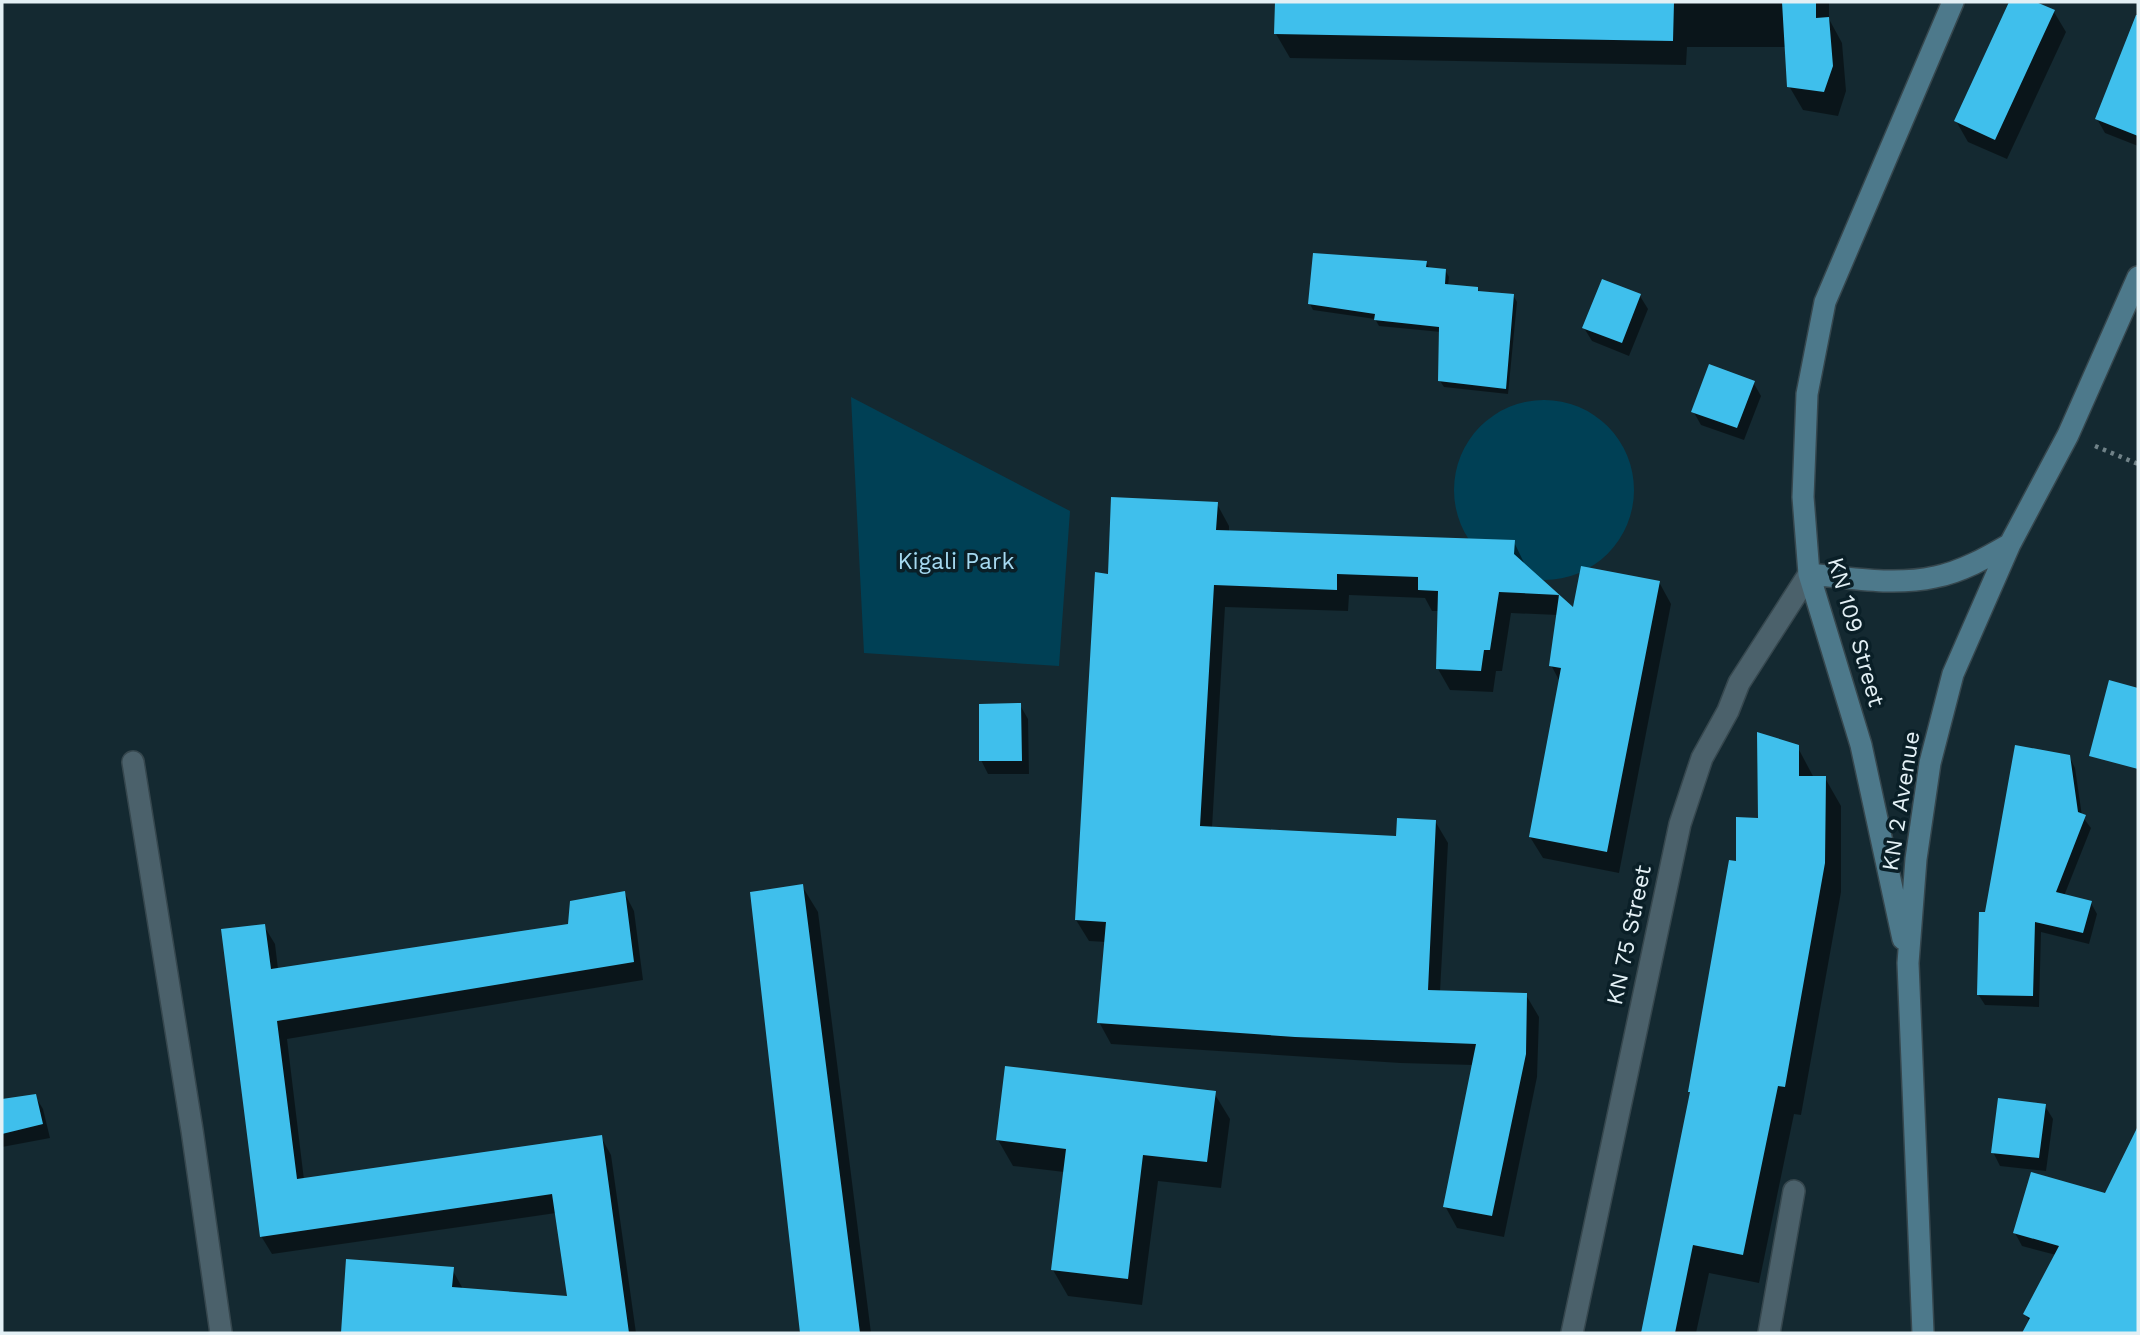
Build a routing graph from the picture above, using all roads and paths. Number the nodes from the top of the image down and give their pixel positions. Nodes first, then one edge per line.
1 (1953, 2) edge
2 (2138, 277) edge
3 (2068, 435) junction
4 (2138, 464) edge
5 (2010, 544) junction
6 (1809, 574) junction
7 (133, 762) dead end
8 (1908, 963) junction
9 (1794, 1191) dead end
10 (221, 1333) edge
11 (1572, 1333) edge
12 (1769, 1333) edge
13 (1923, 1333) edge

1 - 6 main road, KN 109 Street
2 - 3 main road, KN 2 Avenue
3 - 4 path
3 - 5 main road, KN 2 Avenue
5 - 6 main road
5 - 8 main road, KN 2 Avenue
6 - 8 main road, KN 109 Street
6 - 11 street, KN 75 Street
7 - 10 street
8 - 13 main road, KN 2 Avenue
9 - 12 street

